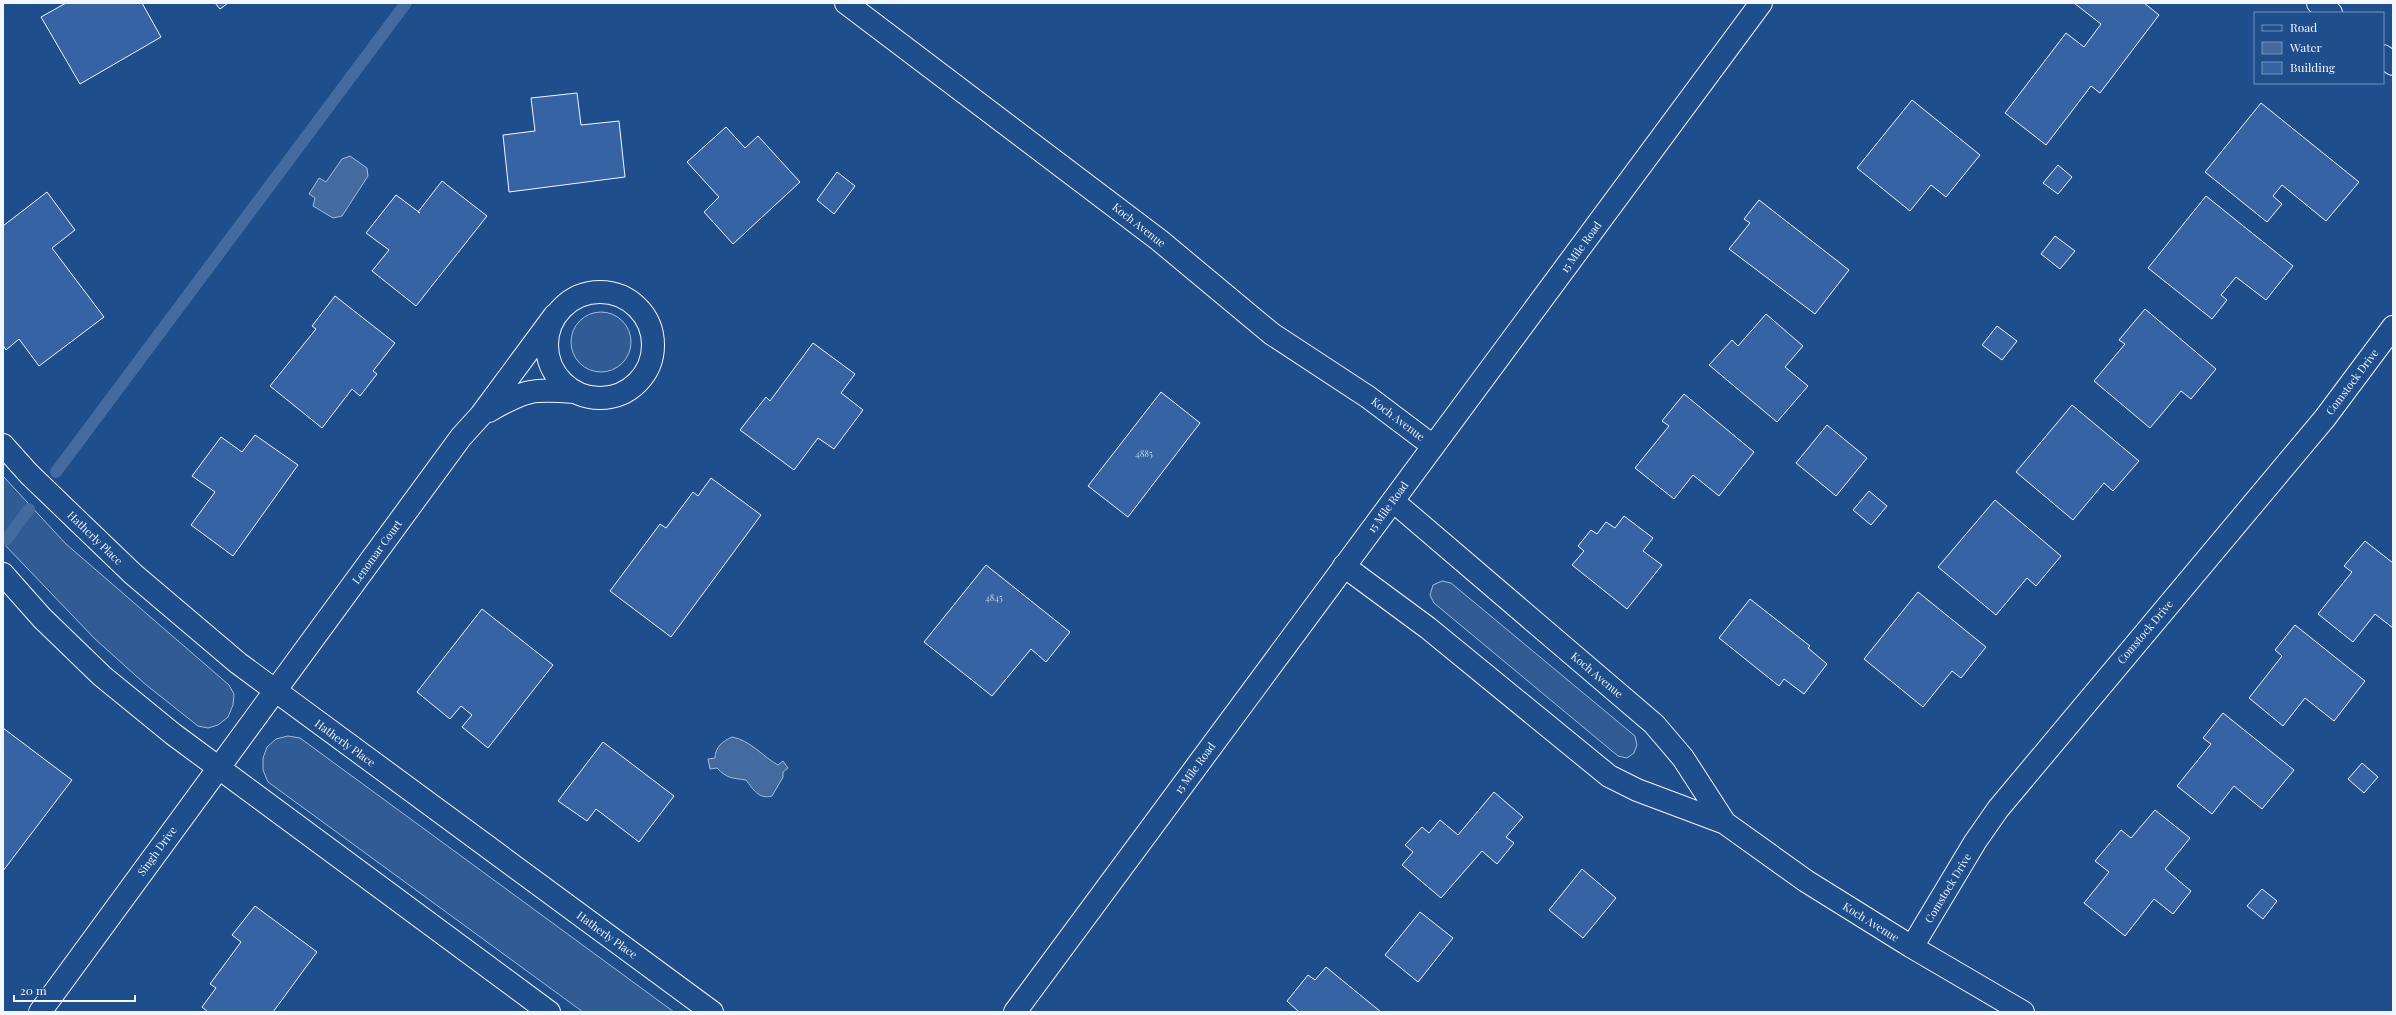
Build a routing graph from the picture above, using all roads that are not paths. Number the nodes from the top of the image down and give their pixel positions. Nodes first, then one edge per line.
1 (846, 3) edge
2 (1761, 3) edge
3 (2318, 3) edge
4 (2330, 12) edge
5 (2384, 57) edge
6 (2393, 64) edge
7 (555, 315) junction
8 (2393, 327) edge
9 (575, 392) junction
10 (481, 416) junction
11 (3, 445) edge
12 (1433, 446) junction
13 (1393, 501) junction
14 (1344, 566) junction
15 (3, 574) edge
16 (275, 691) junction
17 (218, 769) junction
18 (1725, 823) junction
19 (1912, 947) junction
20 (40, 1012) edge
21 (549, 1012) edge
22 (712, 1012) edge
23 (1015, 1012) edge
24 (2023, 1012) edge

1 - 12 street, Koch Avenue
2 - 12 street, 15 Mile Road
3 - 4 street
5 - 6 street
7 - 9 street, Lenomar Court
7 - 9 street, Lenomar Court
7 - 10 street, Lenomar Court
8 - 19 street, Comstock Drive
9 - 10 street, Lenomar Court
10 - 16 street, Lenomar Court
11 - 16 street, Hatherly Place
12 - 13 street, 15 Mile Road
13 - 14 street, 15 Mile Road
13 - 18 street, Koch Avenue
14 - 18 street, Koch Avenue
14 - 23 street, 15 Mile Road
15 - 17 street
16 - 17 street, Singh Drive
16 - 22 street, Hatherly Place
17 - 20 street, Singh Drive
17 - 21 street
18 - 19 street, Koch Avenue
19 - 24 street, Koch Avenue

